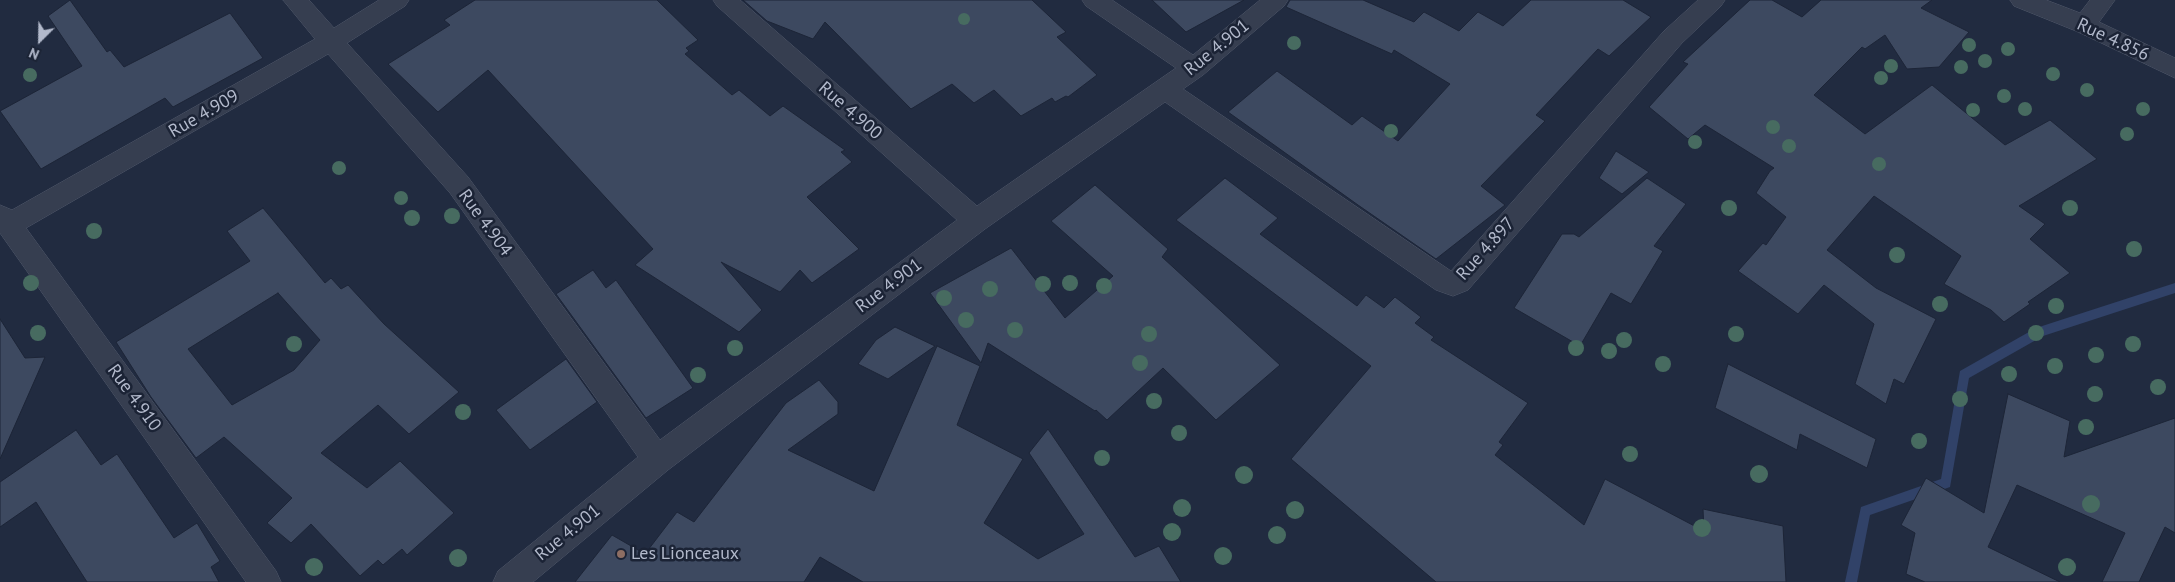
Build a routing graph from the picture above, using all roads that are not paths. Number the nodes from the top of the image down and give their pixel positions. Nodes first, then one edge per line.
1 (295, 0) edge
2 (397, 0) edge
3 (725, 0) edge
4 (1094, 0) edge
5 (1276, 0) edge
6 (1713, 0) edge
7 (2022, 0) edge
8 (2103, 0) edge
9 (2084, 25) junction
10 (331, 41) junction
11 (1194, 68) junction
12 (2175, 69) edge
13 (1165, 89) junction
14 (4, 221) edge
15 (976, 221) junction
16 (658, 460) junction
17 (265, 582) edge
18 (509, 582) edge

1 - 10 street, Rue 4.904
2 - 10 street, Rue 4.909
3 - 15 street, Rue 4.900
4 - 11 street
5 - 11 street, Rue 4.901
6 - 13 street, Rue 4.897
7 - 9 street, Rue 4.856
8 - 9 street
9 - 12 street, Rue 4.856
10 - 14 street, Rue 4.909
10 - 16 street, Rue 4.904
11 - 13 street, Rue 4.901
13 - 15 street, Rue 4.901
14 - 17 street, Rue 4.910
15 - 16 street, Rue 4.901
16 - 18 street, Rue 4.901

